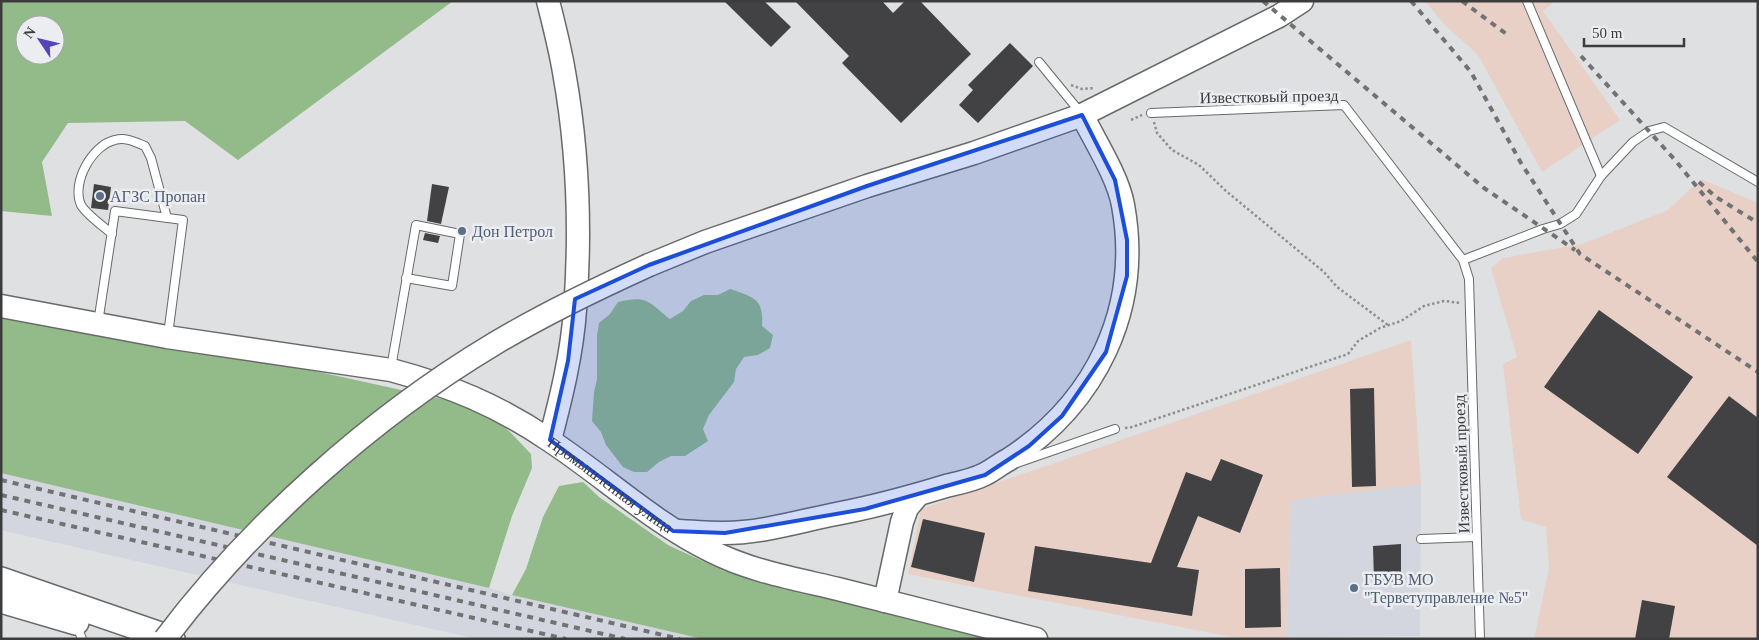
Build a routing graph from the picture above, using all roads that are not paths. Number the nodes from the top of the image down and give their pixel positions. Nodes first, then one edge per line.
1 (548, 1) edge
2 (1302, 1) edge
3 (1527, 1) edge
4 (1039, 62) dead end
5 (1151, 113) road end
6 (1082, 116) junction
7 (1602, 176) junction
8 (1758, 182) edge
9 (167, 218) junction
10 (112, 234) junction
11 (1463, 260) junction
12 (406, 278) junction
13 (1, 306) edge
14 (98, 324) junction
15 (167, 337) junction
16 (391, 370) junction
17 (1115, 429) road end
18 (550, 440) junction
19 (985, 475) junction
20 (918, 495) junction
21 (673, 531) junction
22 (1476, 537) junction
23 (1421, 539) dead end
24 (1, 580) edge
25 (1, 600) edge
26 (885, 601) junction
27 (79, 630) edge
28 (127, 639) edge
29 (165, 639) edge
30 (172, 639) edge
31 (1036, 639) edge
32 (1480, 639) edge

1 - 18 street, Промышленная улица
2 - 6 street
3 - 7 lane
4 - 6 lane
5 - 11 lane, Известковый проезд
6 - 19 street
6 - 29 street, bridge
7 - 8 lane
7 - 11 lane
9 - 10 lane
9 - 10 lane
9 - 15 lane
10 - 14 lane
11 - 22 lane, Известковый проезд
12 - 12 lane
12 - 16 lane
13 - 14 street
14 - 15 street
15 - 16 street
16 - 18 street
17 - 19 lane
18 - 21 street, Промышленная улица
19 - 20 street
20 - 21 street
20 - 26 street
21 - 26 street, Промышленная улица
22 - 23 lane
22 - 32 lane, Известковый проезд
24 - 30 main road
25 - 27 main road
26 - 31 street, Промышленная улица
27 - 28 main road

